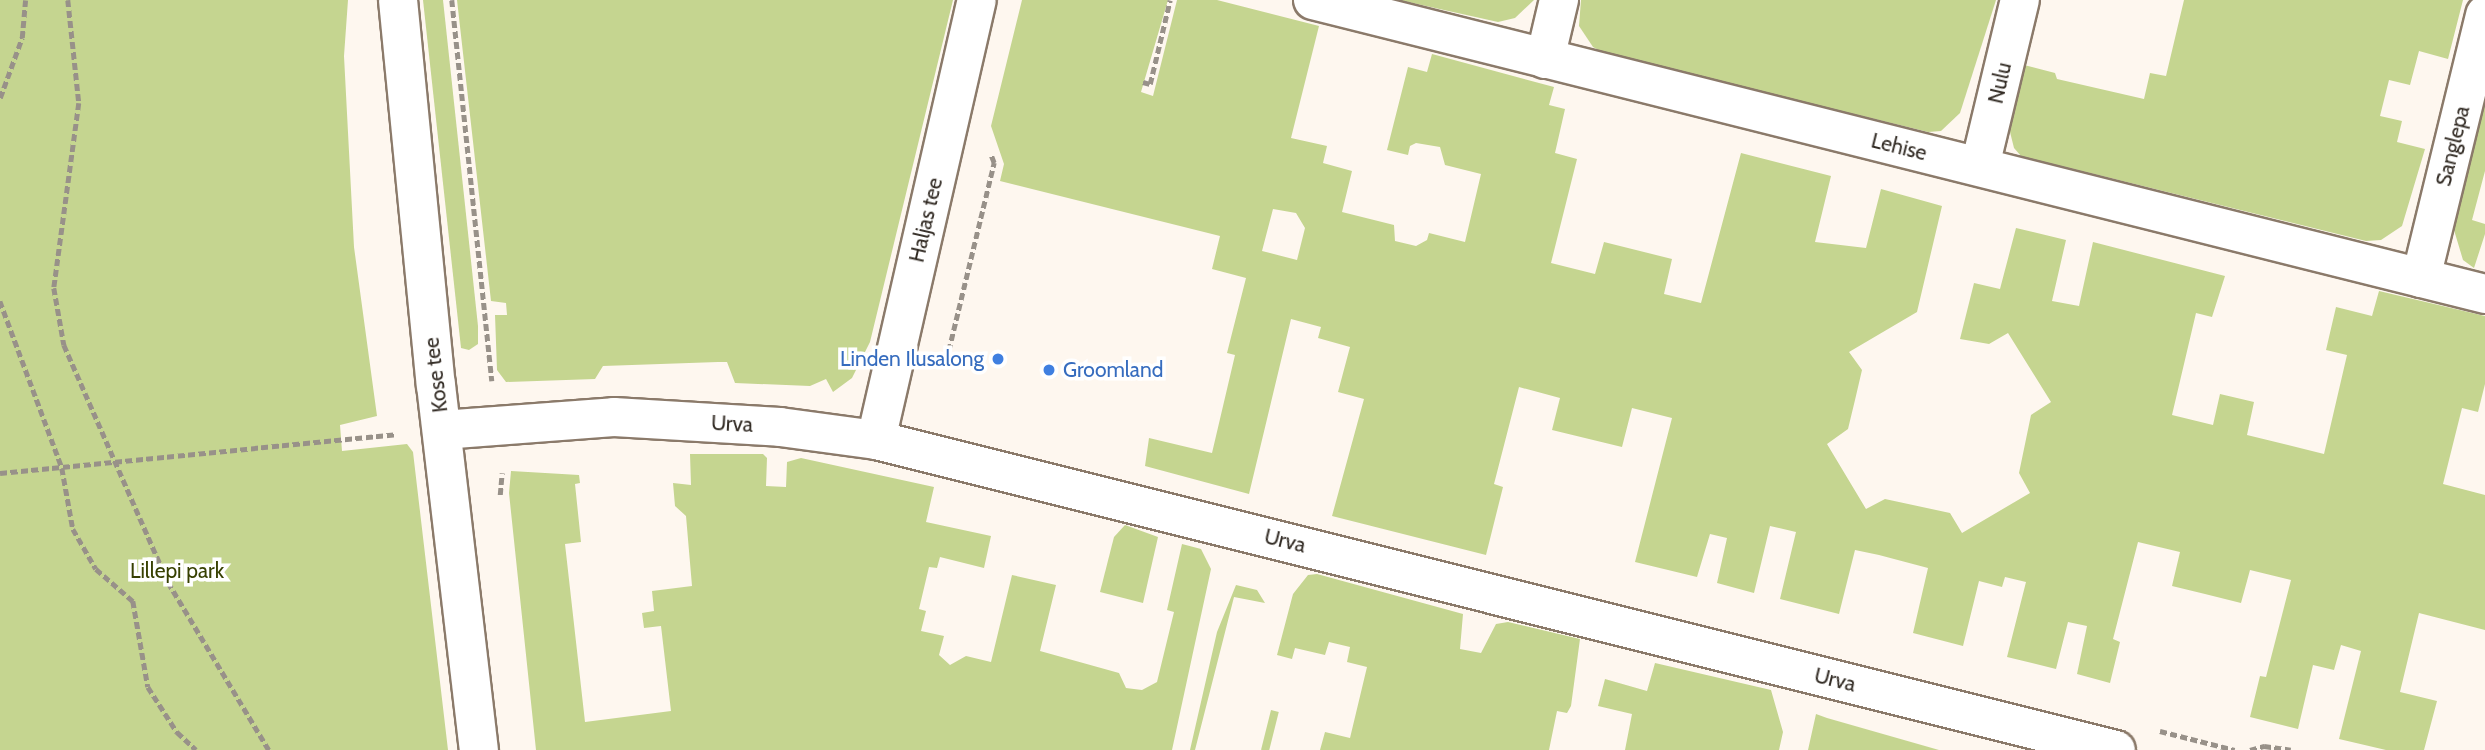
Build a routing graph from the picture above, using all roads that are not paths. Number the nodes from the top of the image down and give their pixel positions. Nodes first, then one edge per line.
1 (398, 0) edge
2 (977, 0) edge
3 (1313, 0) edge
4 (1559, 0) edge
5 (2020, 0) edge
6 (2485, 15) edge
7 (1545, 59) junction
8 (1980, 166) junction
9 (2421, 278) junction
10 (2485, 294) edge
11 (442, 430) junction
12 (876, 440) junction
13 (479, 750) edge
14 (2116, 750) edge

1 - 11 street, Kose tee
2 - 12 street, Haljas tee
3 - 7 street, Lehise
4 - 7 street
5 - 8 street, Nulu
6 - 9 street, Sanglepa
7 - 8 street, Lehise
8 - 9 street, Lehise
9 - 10 street, Lehise
11 - 12 street, Urva
11 - 13 street, Kose tee
12 - 14 street, Urva

